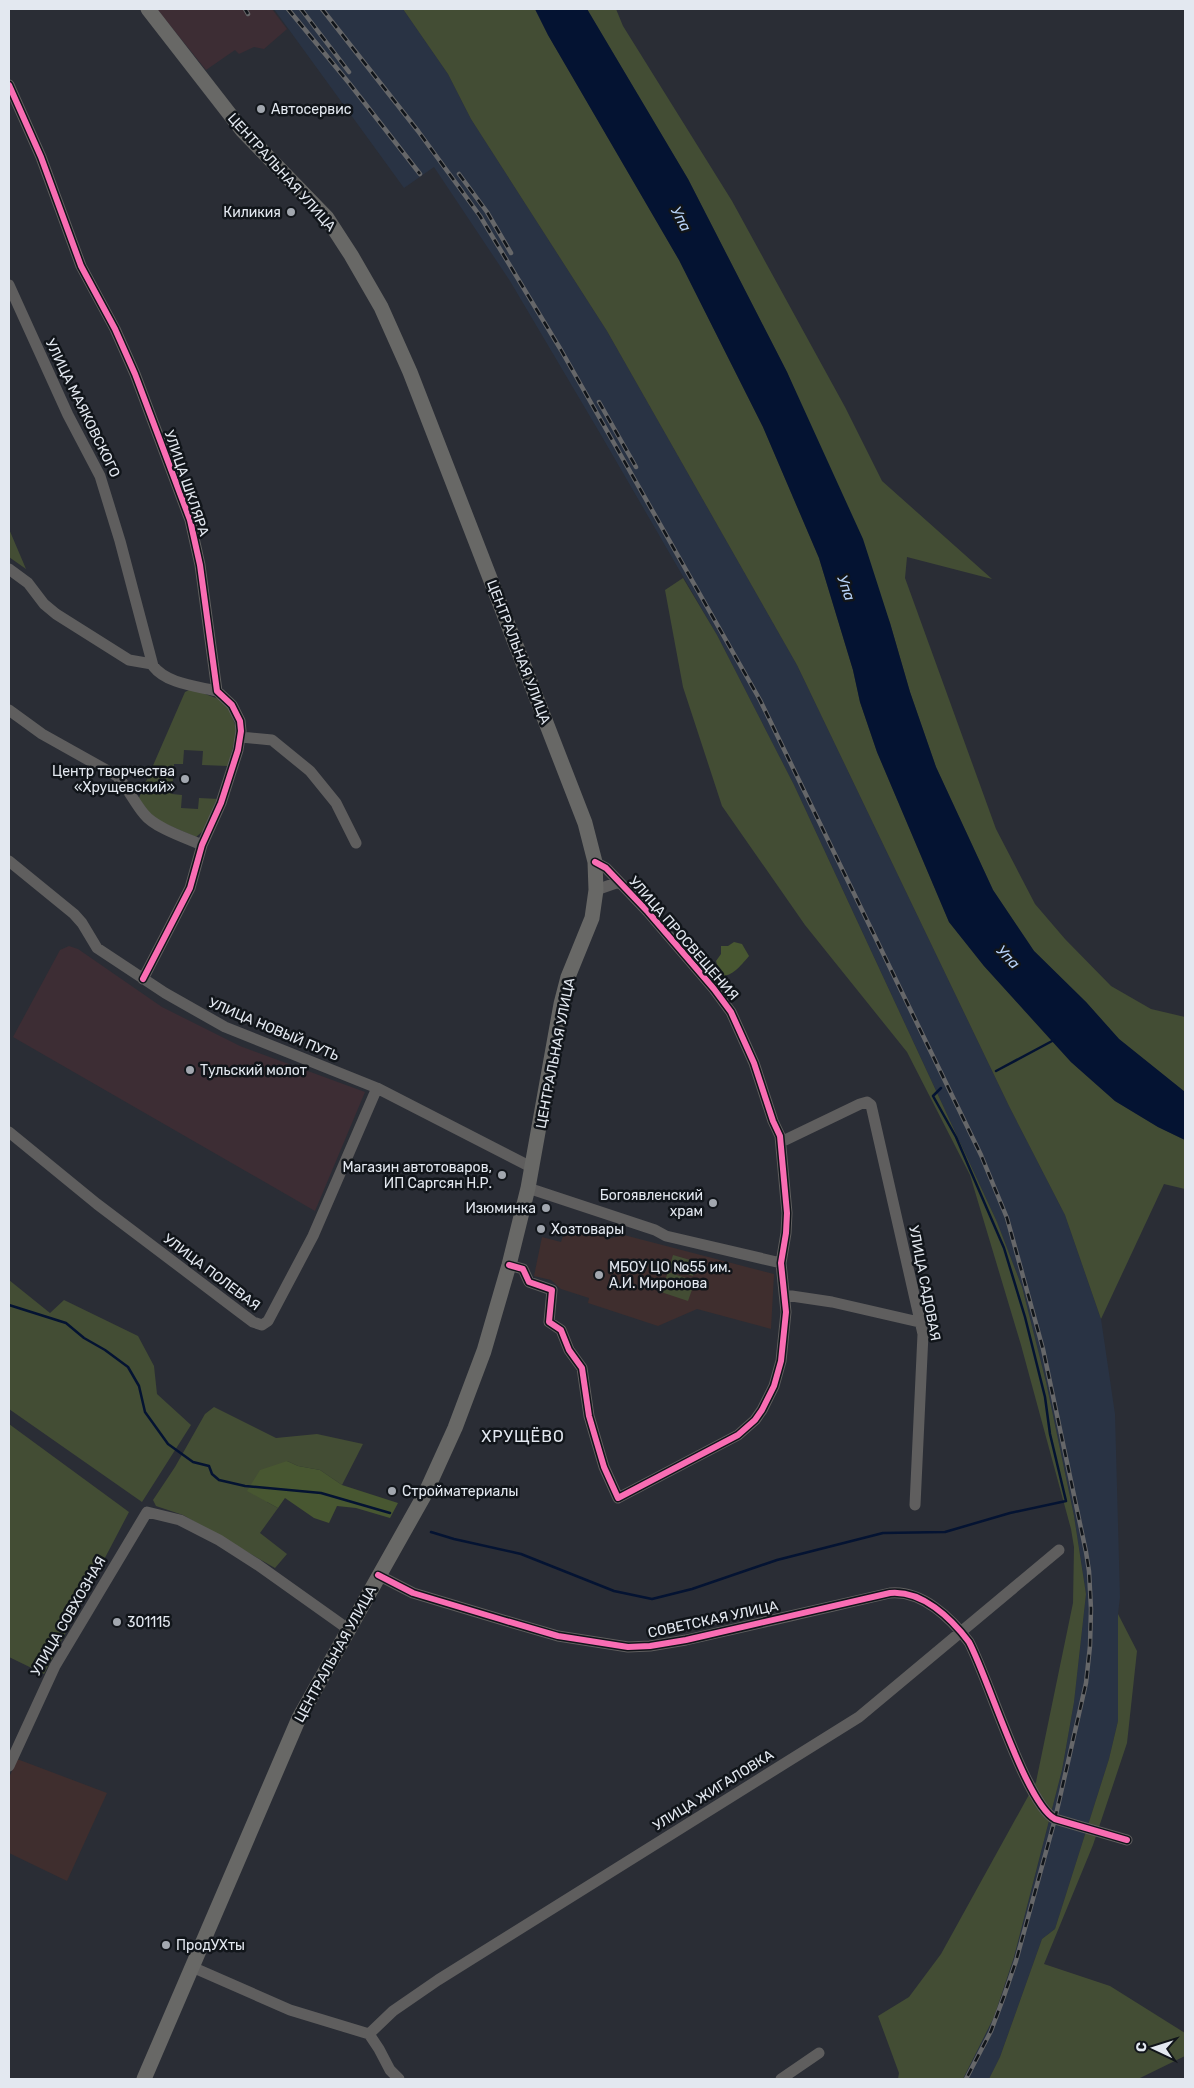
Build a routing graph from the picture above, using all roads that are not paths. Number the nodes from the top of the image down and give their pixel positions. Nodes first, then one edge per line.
1 (148, 9) edge
2 (9, 85) edge
3 (9, 285) edge
4 (9, 569) edge
5 (152, 664) junction
6 (217, 691) junction
7 (9, 710) edge
8 (241, 737) junction
9 (356, 843) dead end
10 (202, 845) junction
11 (9, 861) edge
12 (595, 862) junction
13 (619, 882) junction
14 (596, 890) junction
15 (144, 979) junction
16 (377, 1088) junction
17 (9, 1132) edge
18 (782, 1142) junction
19 (532, 1167) junction
20 (528, 1188) junction
21 (781, 1263) junction
22 (509, 1265) junction
23 (785, 1295) junction
24 (919, 1322) junction
25 (915, 1505) dead end
26 (1059, 1550) dead end
27 (378, 1575) junction
28 (348, 1629) junction
29 (961, 1631) junction
30 (9, 1766) edge
31 (1127, 1840) dead end
32 (192, 1967) junction
33 (369, 2034) junction
34 (818, 2053) dead end
35 (389, 2075) edge
36 (144, 2079) edge
37 (399, 2079) edge
38 (781, 2079) edge

1 - 12 main road, ЦЕНТРАЛЬНАЯ УЛИЦА
2 - 6 street, УЛИЦА ШКЛЯРА
3 - 5 street, УЛИЦА МАЯКОВСКОГО
4 - 5 street
5 - 6 street
6 - 8 street
7 - 10 street
8 - 9 street
8 - 10 street
10 - 15 street
11 - 15 street, УЛИЦА НОВЫЙ ПУТЬ
12 - 13 street, УЛИЦА ПРОСВЕЩЕНИЯ
12 - 14 main road, ЦЕНТРАЛЬНАЯ УЛИЦА
13 - 14 street
13 - 18 street, УЛИЦА ПРОСВЕЩЕНИЯ
14 - 19 main road, ЦЕНТРАЛЬНАЯ УЛИЦА
15 - 16 street, УЛИЦА НОВЫЙ ПУТЬ
16 - 17 street, УЛИЦА ПОЛЕВАЯ
16 - 19 street, УЛИЦА НОВЫЙ ПУТЬ
18 - 21 street, УЛИЦА ПРОСВЕЩЕНИЯ
18 - 24 street, УЛИЦА САДОВАЯ
19 - 20 main road, ЦЕНТРАЛЬНАЯ УЛИЦА
20 - 21 street
20 - 22 main road, ЦЕНТРАЛЬНАЯ УЛИЦА
21 - 23 street, УЛИЦА ПРОСВЕЩЕНИЯ
22 - 23 street, УЛИЦА ПРОСВЕЩЕНИЯ
22 - 27 main road, ЦЕНТРАЛЬНАЯ УЛИЦА
23 - 24 street
24 - 25 street, УЛИЦА САДОВАЯ
26 - 29 street, УЛИЦА ЖИГАЛОВКА
27 - 28 main road, ЦЕНТРАЛЬНАЯ УЛИЦА
27 - 29 street, СОВЕТСКАЯ УЛИЦА
28 - 30 street, УЛИЦА СОВХОЗНАЯ
28 - 32 main road, ЦЕНТРАЛЬНАЯ УЛИЦА
29 - 31 street, СОВЕТСКАЯ УЛИЦА
29 - 33 street, УЛИЦА ЖИГАЛОВКА
32 - 33 street
32 - 36 main road, ЦЕНТРАЛЬНАЯ УЛИЦА
33 - 35 street
34 - 38 street
35 - 37 street

